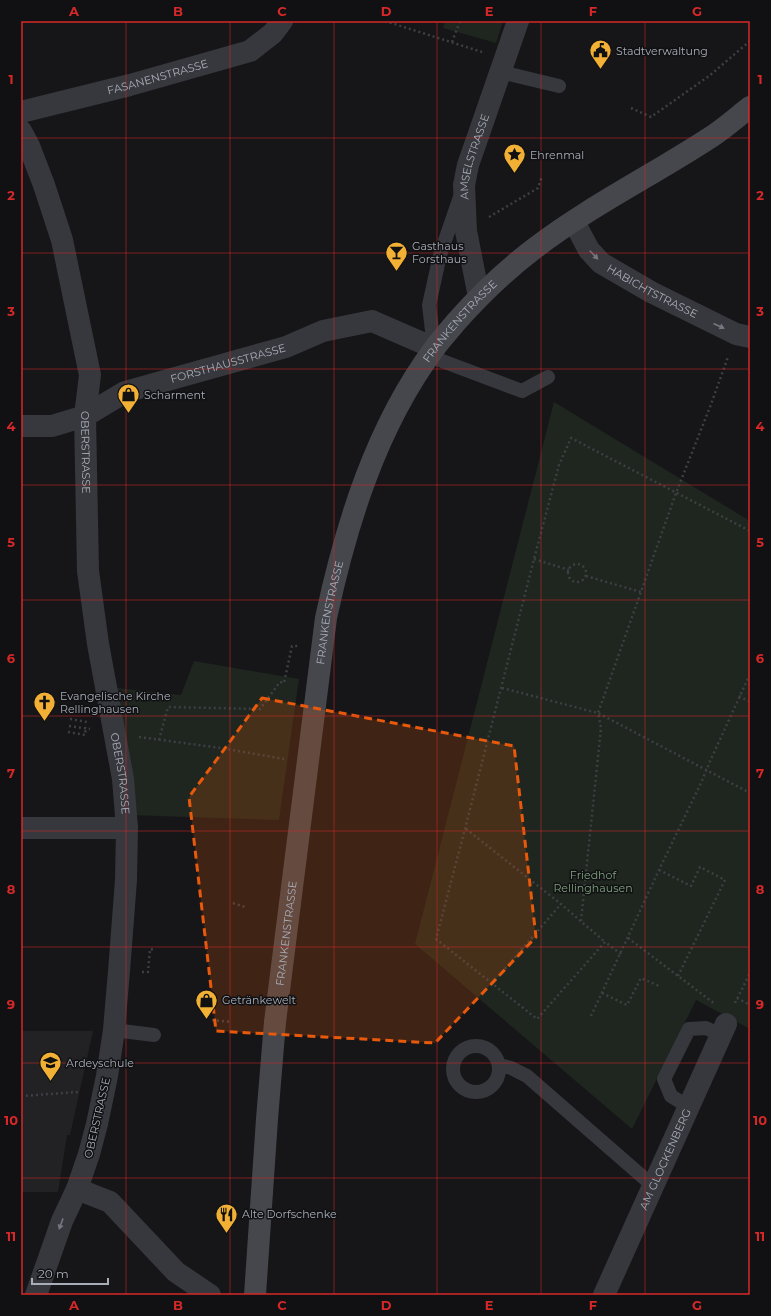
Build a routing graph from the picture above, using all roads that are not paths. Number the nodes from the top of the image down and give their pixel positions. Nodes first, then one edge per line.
1 (282, 21) edge
2 (518, 21) edge
3 (503, 66) junction
4 (559, 86) dead end
5 (750, 107) edge
6 (21, 112) edge
7 (21, 131) edge
8 (464, 185) junction
9 (574, 222) junction
10 (479, 297) junction
11 (743, 335) edge
12 (432, 352) junction
13 (548, 377) dead end
14 (85, 416) junction
15 (21, 426) edge
16 (21, 828) edge
17 (127, 828) junction
18 (724, 1019) joint
19 (114, 1030) junction
20 (154, 1035) dead end
21 (499, 1065) dead end
22 (689, 1107) junction
23 (652, 1185) junction
24 (77, 1189) junction
25 (36, 1295) edge
26 (210, 1295) edge
27 (255, 1295) edge
28 (604, 1295) edge

1 - 6 street, FASANENSTRASSE
2 - 3 street, AMSELSTRASSE
3 - 4 lane
3 - 8 street, AMSELSTRASSE
5 - 9 main road, FRANKENSTRASSE
7 - 14 street, OBERSTRASSE
8 - 10 street, AMSELSTRASSE
8 - 12 lane
9 - 10 main road, FRANKENSTRASSE
9 -> 11 street, HABICHTSTRASSE
10 - 12 main road, FRANKENSTRASSE
12 - 13 lane
12 - 14 street, FORSTHAUSSTRASSE
12 - 27 main road, FRANKENSTRASSE
14 - 15 street, FORSTHAUSSTRASSE
14 - 17 street, OBERSTRASSE
16 - 17 street
17 - 19 street, OBERSTRASSE
18 - 22 street, AM GLOCKENBERG
18 - 22 lane
19 - 20 lane
19 - 24 street, OBERSTRASSE
21 - 23 lane
22 - 23 street, AM GLOCKENBERG
23 - 28 street, AM GLOCKENBERG
24 -> 25 street, OBERSTRASSE
24 - 26 street

